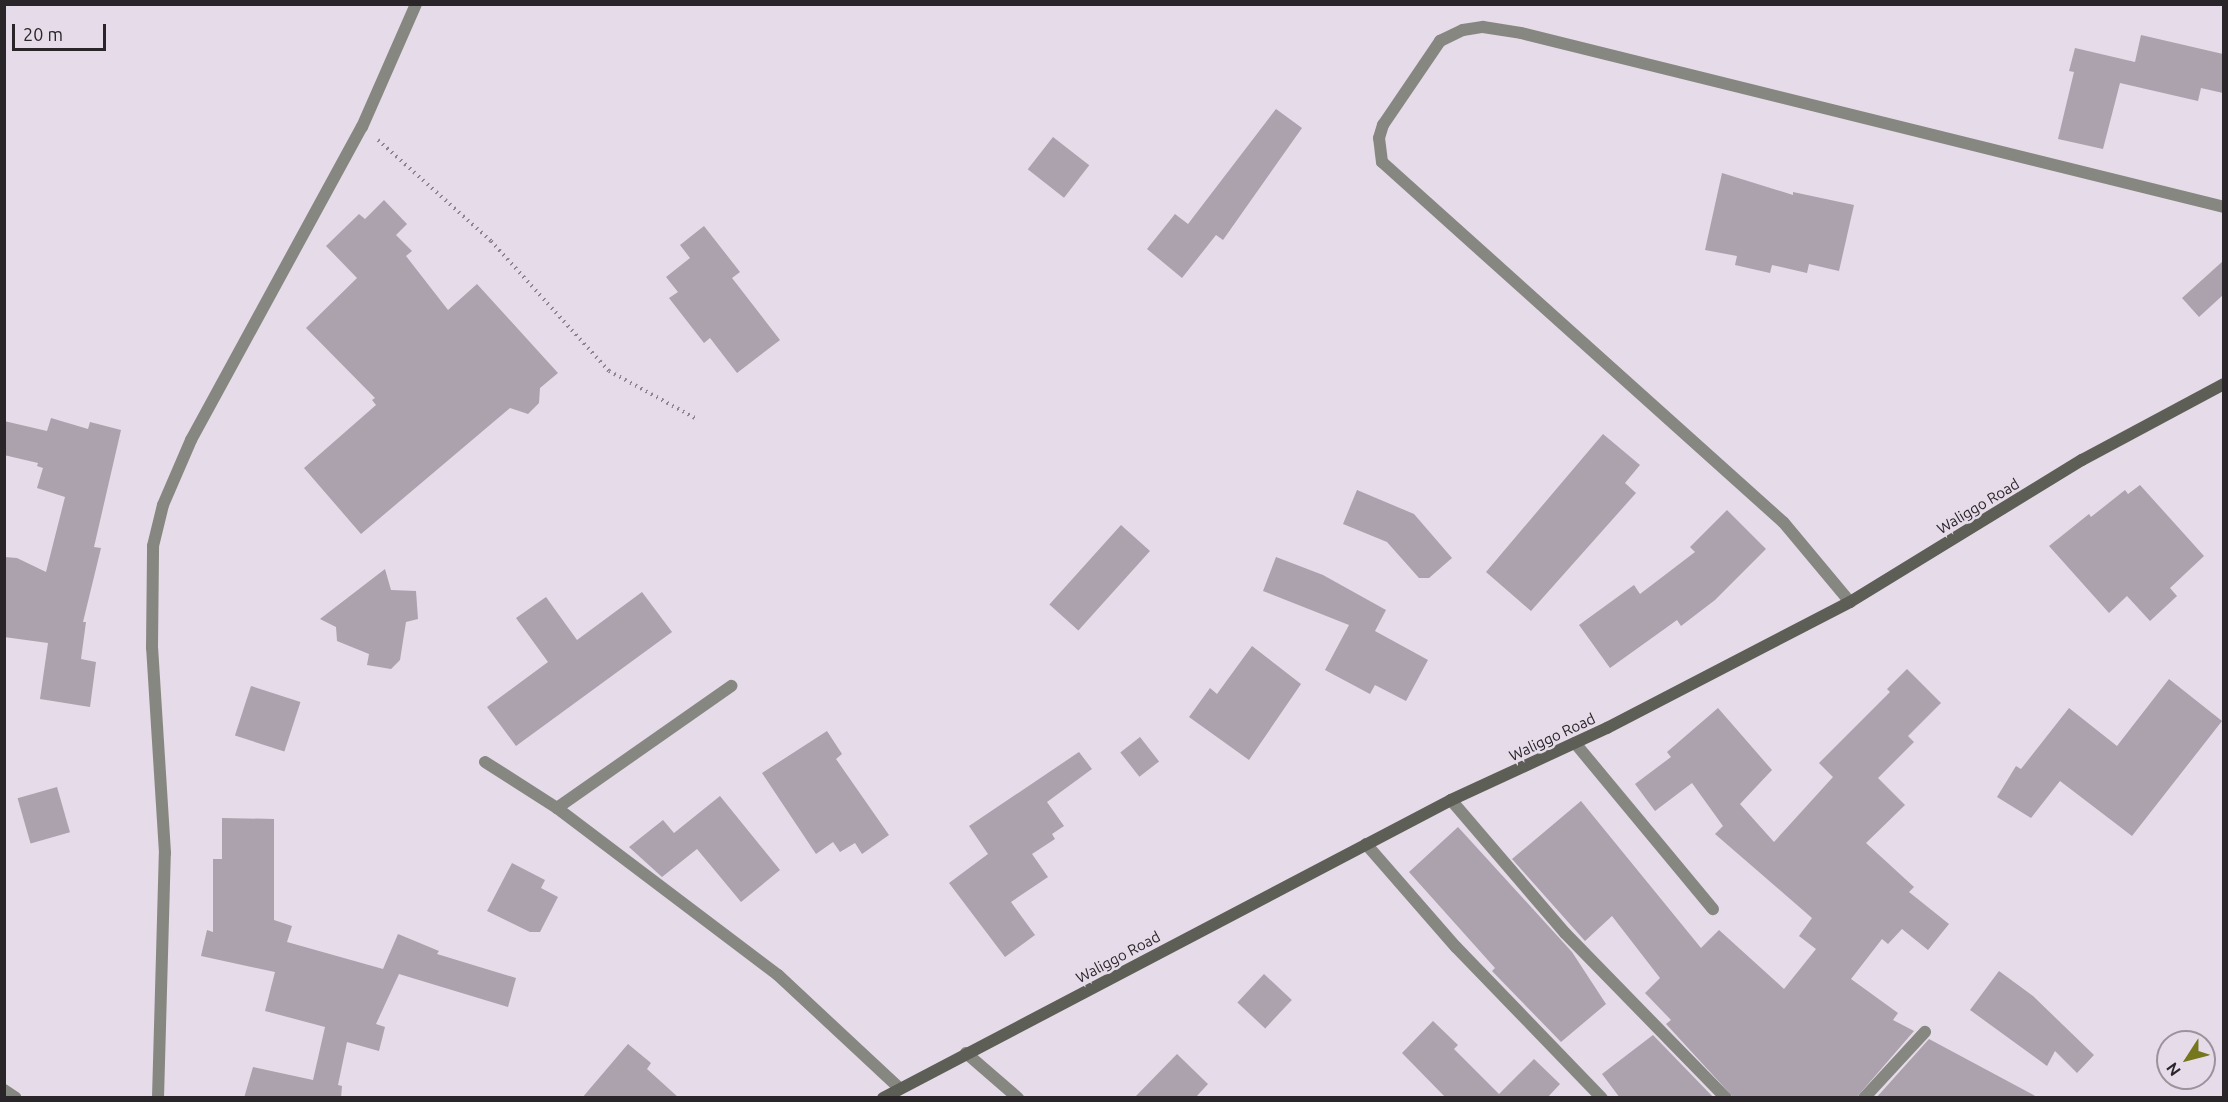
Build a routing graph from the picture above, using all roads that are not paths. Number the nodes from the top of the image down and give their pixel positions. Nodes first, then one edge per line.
1 (416, 4) edge
2 (2223, 207) edge
3 (2223, 384) edge
4 (1850, 602) junction
5 (731, 686) dead end
6 (1575, 743) junction
7 (485, 762) dead end
8 (1451, 800) junction
9 (557, 808) junction
10 (1366, 844) junction
11 (1713, 909) dead end
12 (1925, 1032) dead end
13 (966, 1053) junction
14 (899, 1088) junction
15 (4, 1090) edge
16 (16, 1098) edge
17 (158, 1098) edge
18 (883, 1098) edge
19 (1018, 1098) edge
20 (1602, 1098) edge
21 (1726, 1098) edge
22 (1864, 1098) edge

1 - 17 street
2 - 4 street
3 - 4 street, Waliggo Road
4 - 6 street, Waliggo Road
5 - 9 street
6 - 8 street, Waliggo Road
6 - 11 street
7 - 9 street
8 - 10 street, Waliggo Road
8 - 21 street
9 - 14 street
10 - 13 street, Waliggo Road
10 - 20 street
12 - 22 street
13 - 14 street, Waliggo Road
13 - 19 street
14 - 18 street, Waliggo Road
15 - 16 street

